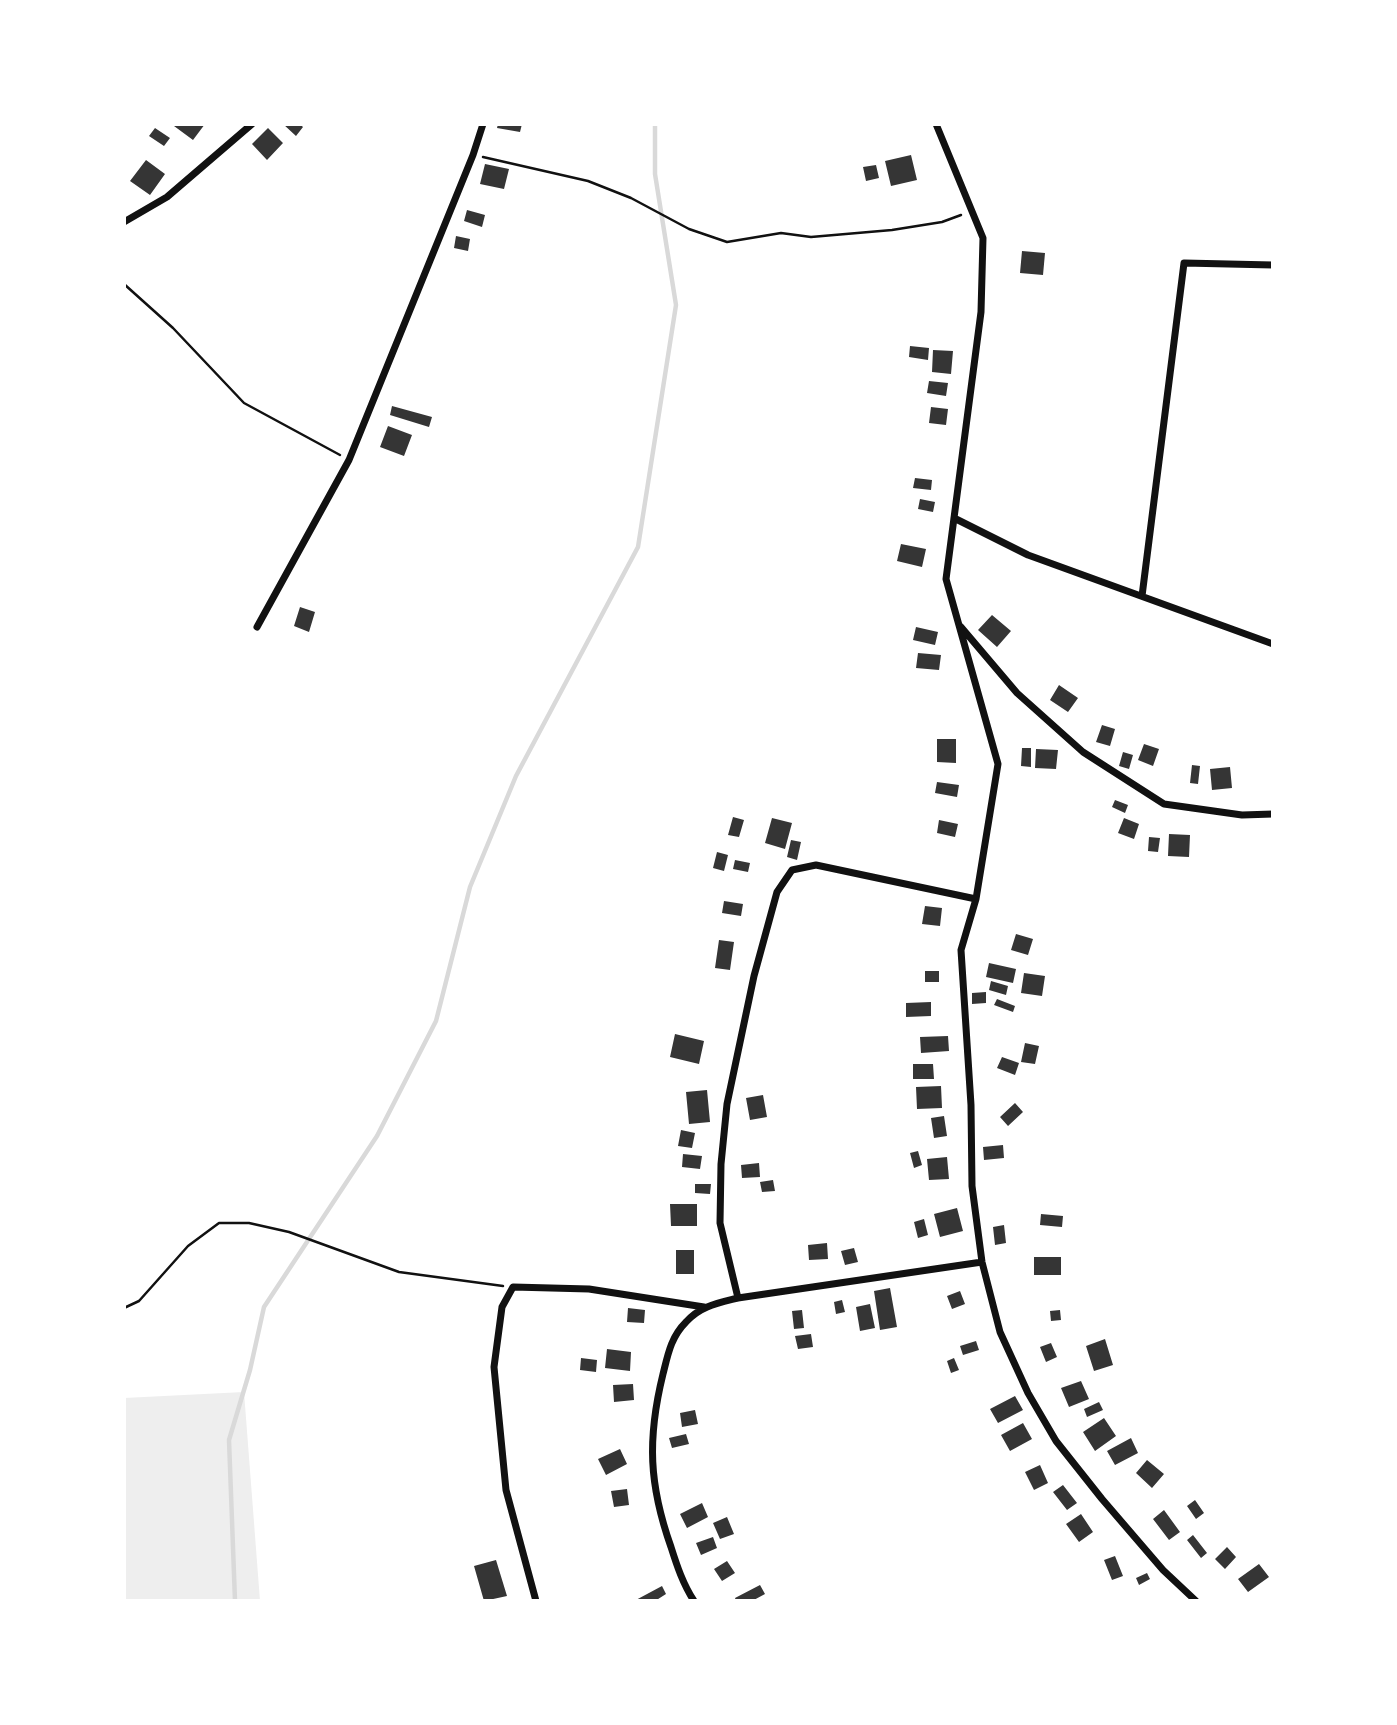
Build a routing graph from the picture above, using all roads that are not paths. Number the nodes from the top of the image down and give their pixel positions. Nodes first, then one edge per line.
1 (252, 124) edge
2 (482, 124) edge
3 (936, 124) edge
4 (124, 222) edge
5 (1273, 265) edge
6 (954, 518) junction
7 (1142, 596) junction
8 (959, 624) junction
9 (257, 627) dead end
10 (1273, 644) edge
11 (1273, 814) edge
12 (976, 899) junction
13 (982, 1262) junction
14 (738, 1298) junction
15 (704, 1307) junction
16 (536, 1601) edge
17 (694, 1601) edge
18 (1196, 1601) edge

1 - 4 street
2 - 9 street
3 - 6 street
5 - 7 street
6 - 7 street
6 - 8 street
7 - 10 street
8 - 11 street
8 - 12 street
12 - 13 street
12 - 14 street
13 - 14 street
13 - 18 street
14 - 15 street
15 - 16 street
15 - 17 street

